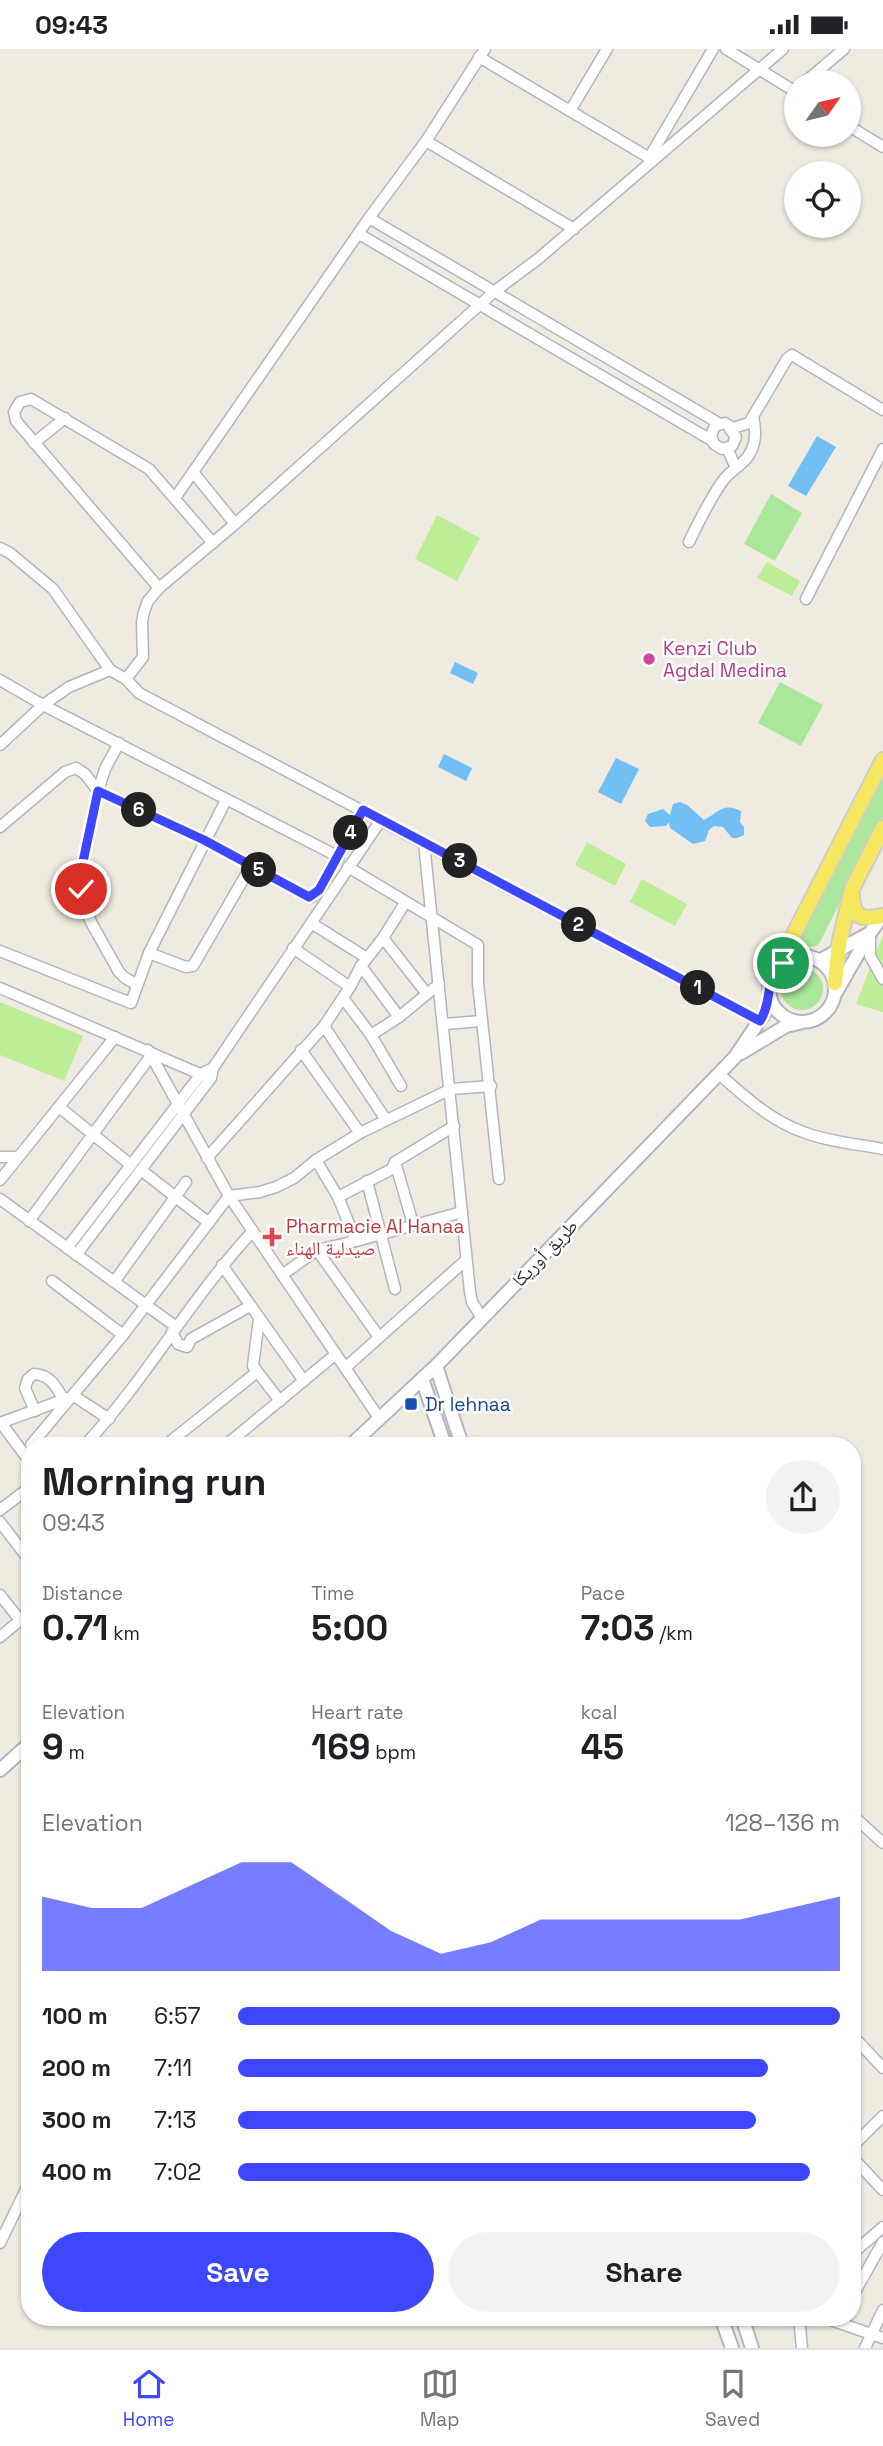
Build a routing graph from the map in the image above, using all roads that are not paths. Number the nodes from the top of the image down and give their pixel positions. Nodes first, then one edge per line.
1 (607, 49) edge
2 (713, 49) edge
3 (726, 49) edge
4 (783, 49) edge
5 (844, 49) edge
6 (482, 53) edge
7 (758, 69) junction
8 (819, 70) edge
9 (784, 84) edge
10 (570, 111) junction
11 (861, 133) edge
12 (426, 141) junction
13 (883, 147) edge
14 (651, 159) junction
15 (369, 218) junction
16 (574, 229) junction
17 (359, 234) junction
18 (495, 291) junction
19 (481, 304) junction
20 (622, 367) junction
21 (614, 383) junction
22 (883, 409) edge
23 (753, 417) junction
24 (65, 418) junction
25 (720, 424) junction
26 (730, 429) junction
27 (711, 440) junction
28 (34, 443) junction
29 (727, 448) junction
30 (883, 449) edge
31 (736, 468) junction
32 (192, 473) junction
33 (175, 498) junction
34 (235, 524) junction
35 (689, 542) dead end
36 (213, 543) junction
37 (0, 548) edge
38 (159, 588) junction
39 (806, 599) dead end
40 (110, 670) junction
41 (127, 679) junction
42 (0, 680) edge
43 (43, 705) junction
44 (119, 743) junction
45 (0, 745) edge
46 (883, 760) edge
47 (98, 791) junction
48 (226, 800) junction
49 (363, 810) junction
50 (381, 820) junction
51 (0, 827) edge
52 (883, 828) edge
53 (204, 840) junction
54 (424, 843) junction
55 (339, 857) junction
56 (251, 866) junction
57 (348, 867) junction
58 (852, 889) junction
59 (405, 903) junction
60 (883, 916) edge
61 (432, 918) junction
62 (311, 923) junction
63 (870, 933) junction
64 (383, 938) junction
65 (293, 949) junction
66 (0, 951) edge
67 (838, 951) junction
68 (149, 953) junction
69 (819, 961) junction
70 (364, 962) junction
71 (776, 969) junction
72 (883, 979) edge
73 (136, 984) junction
74 (439, 984) junction
75 (0, 988) edge
76 (351, 988) junction
77 (835, 988) junction
78 (427, 994) junction
79 (770, 997) junction
80 (344, 998) junction
81 (398, 1017) junction
82 (482, 1021) junction
83 (760, 1021) junction
84 (802, 1022) junction
85 (444, 1024) junction
86 (324, 1026) junction
87 (371, 1035) junction
88 (116, 1037) junction
89 (301, 1050) junction
90 (149, 1053) junction
91 (735, 1057) junction
92 (208, 1073) junction
93 (719, 1074) junction
94 (401, 1086) dead end
95 (491, 1086) junction
96 (451, 1089) junction
97 (177, 1105) junction
98 (59, 1107) junction
99 (183, 1115) junction
100 (386, 1120) junction
101 (454, 1126) junction
102 (360, 1133) junction
103 (93, 1135) junction
104 (883, 1149) edge
105 (0, 1157) edge
106 (18, 1157) junction
107 (207, 1158) junction
108 (316, 1160) junction
109 (395, 1162) junction
110 (136, 1168) junction
111 (499, 1179) dead end
112 (0, 1180) edge
113 (367, 1181) junction
114 (186, 1182) dead end
115 (175, 1196) junction
116 (229, 1196) junction
117 (338, 1197) junction
118 (0, 1199) edge
119 (461, 1212) junction
120 (29, 1220) junction
121 (209, 1223) junction
122 (413, 1224) junction
123 (253, 1231) junction
124 (382, 1233) junction
125 (356, 1241) junction
126 (317, 1250) junction
127 (72, 1251) junction
128 (466, 1260) junction
129 (222, 1265) junction
130 (282, 1275) junction
131 (52, 1281) dead end
132 (114, 1282) junction
133 (395, 1289) dead end
134 (146, 1305) junction
135 (250, 1306) junction
136 (259, 1318) junction
137 (482, 1318) junction
138 (174, 1329) junction
139 (122, 1335) junction
140 (379, 1337) junction
141 (336, 1354) junction
142 (436, 1366) junction
143 (345, 1367) junction
144 (257, 1372) junction
145 (422, 1379) junction
146 (304, 1381) junction
147 (69, 1398) junction
148 (280, 1401) junction
149 (35, 1411) junction
150 (379, 1418) junction
151 (109, 1419) junction
152 (0, 1423) edge
153 (39, 1437) edge
154 (92, 1437) edge
155 (176, 1437) edge
156 (236, 1437) edge
157 (359, 1437) edge
158 (442, 1437) edge
159 (459, 1437) edge
160 (21, 1445) edge
161 (21, 1493) edge
162 (2, 1505) edge
163 (0, 1522) edge
164 (21, 1549) edge
165 (0, 1595) edge
166 (20, 1620) joint
167 (0, 1637) edge
168 (21, 1752) edge
169 (0, 1770) edge
170 (861, 1823) edge
171 (883, 1843) edge
172 (861, 2046) edge
173 (883, 2069) edge
174 (883, 2116) edge
175 (861, 2138) edge
176 (861, 2167) edge
177 (883, 2190) edge
178 (21, 2200) edge
179 (883, 2227) edge
180 (883, 2242) edge
181 (0, 2243) edge
182 (861, 2246) edge
183 (861, 2281) edge
184 (883, 2309) edge
185 (725, 2326) edge
186 (745, 2326) edge
187 (800, 2326) edge
188 (852, 2326) edge
189 (870, 2335) junction
190 (883, 2338) edge
191 (732, 2348) edge
192 (752, 2348) edge
193 (802, 2348) edge
194 (865, 2348) edge

1 - 10 street
2 - 14 street
3 - 7 street
4 - 7 street
5 - 8 street
6 - 10 street
6 - 12 street
7 - 9 street
7 - 14 street
10 - 14 street
11 - 13 street
12 - 15 street
12 - 16 street
14 - 16 street
15 - 17 street
15 - 18 street
16 - 18 street
17 - 19 street
17 - 32 street
18 - 19 street
18 - 20 street
19 - 21 street
19 - 34 street
20 - 21 street
20 - 25 street
21 - 27 street
22 - 23 street
23 - 26 street
23 - 31 street
24 - 28 street
24 - 28 street
24 - 33 street
25 - 26 street
25 - 27 street
26 - 29 street
27 - 29 street
28 - 38 street
29 - 31 street
30 - 39 street
31 - 35 street
32 - 33 street
32 - 34 street
33 - 36 street
34 - 36 street
36 - 38 street
37 - 40 street
38 - 41 street
40 - 41 street
40 - 43 street
41 - 49 street
42 - 43 street
43 - 44 street
43 - 45 street
44 - 47 street
44 - 48 street
46 - 71 main road
47 - 51 street
47 - 53 street
47 - 73 street
48 - 53 street
48 - 55 street
49 - 50 street
49 - 55 street
50 - 54 street
50 - 57 street
52 - 58 main road
53 - 56 street
53 - 68 street
54 - 61 street
54 - 83 street
55 - 56 street
56 - 68 street
57 - 59 street
57 - 62 street
58 - 60 main road
58 - 67 main road
59 - 61 street
59 - 64 street
60 - 63 street
61 - 74 street
61 - 82 street
62 - 65 street
62 - 70 street
63 - 67 street
63 - 72 street
63 - 77 street
64 - 70 street
64 - 78 street
65 - 76 street
65 - 92 street
66 - 73 street
67 - 69 street
67 - 77 main road
68 - 73 street
69 - 71 street
69 - 77 street
70 - 76 street
70 - 81 street
71 - 79 street
74 - 78 street
74 - 85 street
75 - 88 street
76 - 80 street
77 - 84 street
78 - 81 street
79 - 83 street, طريق أوريكا
79 - 84 street
80 - 86 street
80 - 87 street
81 - 87 street
82 - 85 street
82 - 95 street
83 - 91 street, طريق أوريكا
84 - 91 street, طريق أوريكا
85 - 96 street
86 - 89 street
86 - 100 street
87 - 94 street
88 - 90 street
88 - 98 street
89 - 102 street
89 - 107 street
90 - 92 street
90 - 97 street
90 - 103 street
91 - 93 street, طريق أوريكا
92 - 97 street
92 - 99 street
93 - 104 street
93 - 137 street, طريق أوريكا
95 - 96 street
95 - 111 street
96 - 100 street
96 - 101 street
97 - 99 street
97 - 110 street
98 - 103 street
98 - 106 street
99 - 107 street
99 - 110 street
100 - 102 street
101 - 109 street
101 - 119 street
102 - 108 street
103 - 110 street
103 - 120 street
105 - 106 street
106 - 112 street
107 - 116 street
108 - 116 street
108 - 117 street
109 - 113 street
109 - 122 street
110 - 115 street
110 - 127 street
113 - 117 street
113 - 124 street
114 - 115 street
115 - 121 street
115 - 132 street
116 - 121 street
116 - 123 street
117 - 125 street
118 - 120 street
119 - 122 street
119 - 128 street
120 - 127 street
121 - 134 street
122 - 124 street
123 - 129 street
123 - 130 street
124 - 125 street
124 - 133 street
125 - 126 street
126 - 130 street
126 - 140 street
127 - 132 street
128 - 137 street
128 - 140 street
129 - 135 street
129 - 138 street
130 - 141 street
131 - 139 street
132 - 134 street
134 - 138 street
134 - 139 street
135 - 136 street
135 - 138 street
136 - 144 street
136 - 146 street
137 - 142 street, طريق أوريكا
138 - 151 street
139 - 147 street
140 - 143 street
141 - 143 street
141 - 146 street
142 - 145 street, طريق أوريكا
142 - 159 street
143 - 150 street
144 - 148 street
144 - 155 street
145 - 150 street, طريق أوريكا
145 - 158 street
146 - 148 street
147 - 149 street
147 - 149 street
147 - 151 street
147 - 153 street
148 - 156 street
149 - 152 street
150 - 157 street, طريق أوريكا
151 - 154 street
152 - 160 street
161 - 162 street
163 - 164 street
165 - 166 street
166 - 167 street
168 - 169 street
170 - 171 street
172 - 173 street
174 - 175 street
176 - 177 street
178 - 181 street
179 - 182 street
180 - 183 street
184 - 189 street
185 - 191 street
186 - 192 street
187 - 193 street
188 - 189 street
189 - 190 street
189 - 194 street

